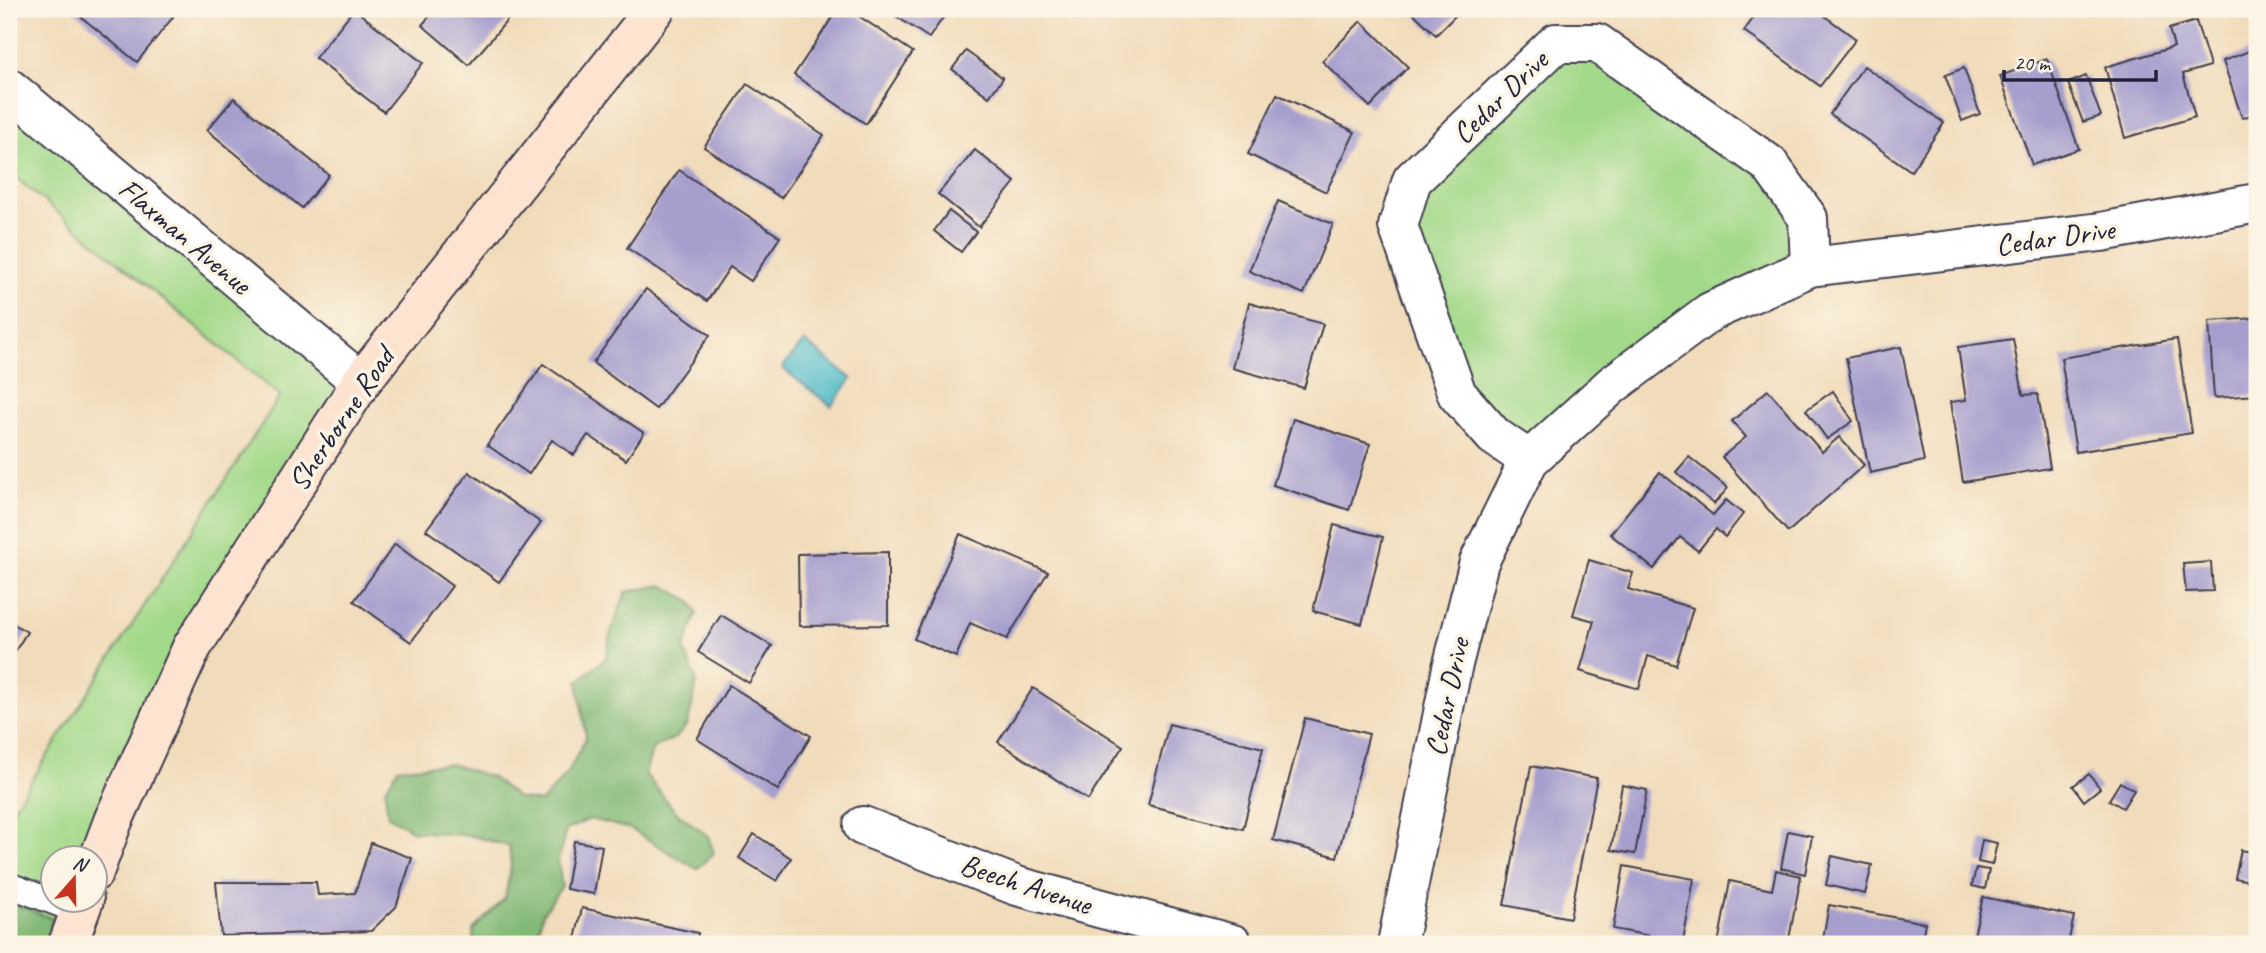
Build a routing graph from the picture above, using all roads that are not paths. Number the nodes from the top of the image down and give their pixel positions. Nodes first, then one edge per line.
1 (655, 9) edge
2 (9, 88) edge
3 (2257, 203) edge
4 (1810, 267) junction
5 (361, 383) junction
6 (1529, 460) junction
7 (863, 826) dead end
8 (104, 844) edge
9 (9, 886) edge
10 (77, 919) edge
11 (1233, 944) edge
12 (1397, 944) edge

1 - 5 street, Sherborne Road
2 - 5 street, Flaxman Avenue
3 - 4 street, Cedar Drive
4 - 6 street, Cedar Drive
4 - 6 street, Cedar Drive
5 - 8 street, Sherborne Road
6 - 12 street, Cedar Drive
7 - 11 street, Beech Avenue
9 - 10 lane

